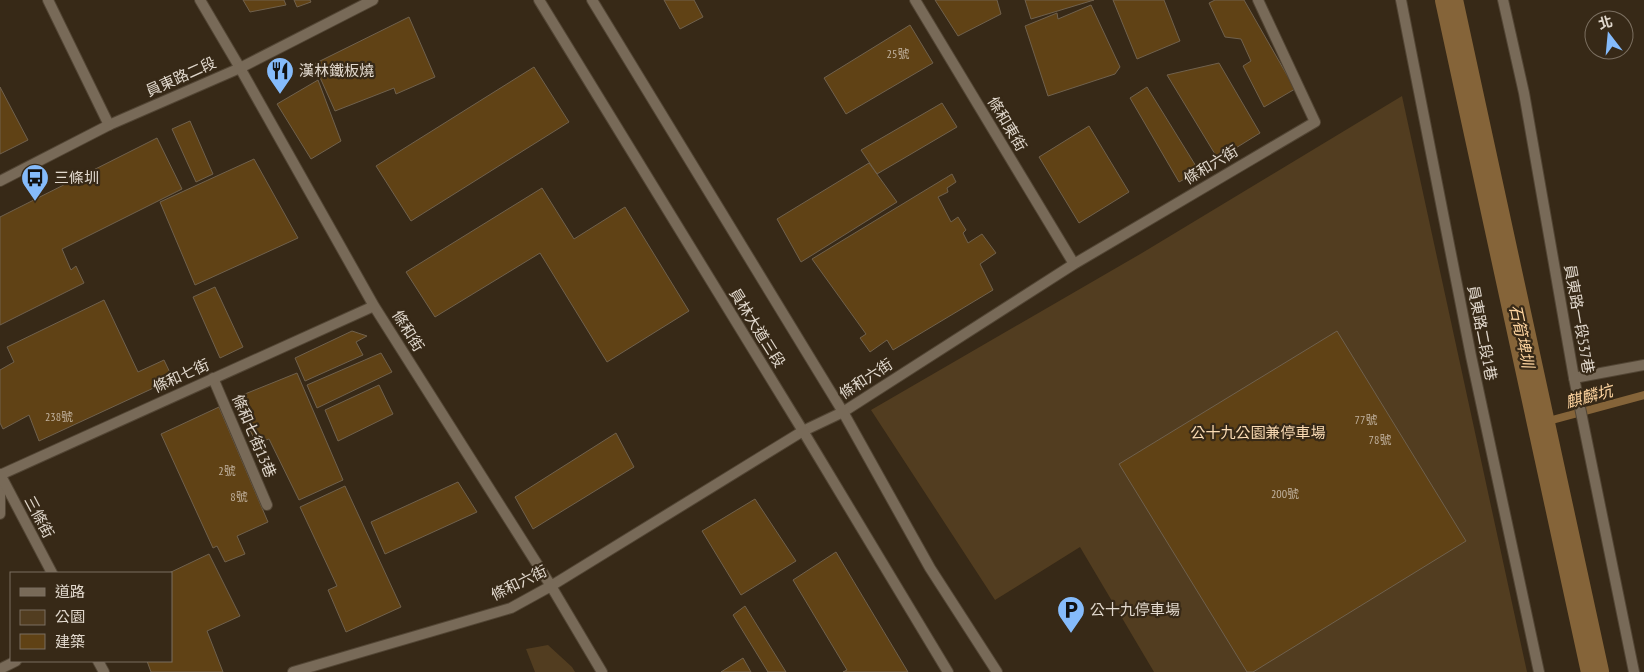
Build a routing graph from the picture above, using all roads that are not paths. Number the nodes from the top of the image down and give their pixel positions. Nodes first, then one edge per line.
1 (48, 0) edge
2 (200, 0) edge
3 (373, 0) edge
4 (539, 0) edge
5 (592, 0) edge
6 (915, 0) edge
7 (1258, 0) edge
8 (1401, 0) edge
9 (1503, 0) edge
10 (240, 68) junction
11 (109, 125) junction
12 (0, 181) edge
13 (1074, 264) junction
14 (374, 306) junction
15 (1644, 365) edge
16 (213, 378) junction
17 (1574, 378) junction
18 (842, 412) junction
19 (803, 431) junction
20 (0, 475) edge
21 (267, 505) dead end
22 (0, 514) edge
23 (51, 572) edge
24 (551, 586) junction
25 (14, 662) edge
26 (0, 669) edge
27 (293, 672) edge
28 (602, 672) edge
29 (948, 672) edge
30 (997, 672) edge
31 (1539, 672) edge
32 (1634, 672) edge

1 - 11 street
2 - 10 street, 條和街
3 - 10 street, 員東路二段
4 - 19 street, 員林大道三段
5 - 18 street, 員林大道三段
6 - 13 street, 條和東街
7 - 13 street, 條和六街
8 - 31 street, 員東路二段1巷
9 - 17 street, 員東路一段537巷
10 - 11 street, 員東路二段
10 - 14 street, 條和街
11 - 12 street, 員東路二段
13 - 18 street, 條和六街
14 - 16 street, 條和七街
14 - 24 street, 條和街
15 - 17 street
16 - 20 street, 條和七街
16 - 21 street, 條和七街13巷
17 - 32 street, 員東路一段537巷
18 - 19 street, 條和六街
18 - 30 street, 員林大道三段
19 - 24 street, 條和六街
19 - 29 street, 員林大道三段
20 - 22 street
20 - 23 street, 三條街
24 - 27 street, 條和六街
24 - 28 street, 條和街
25 - 26 street

